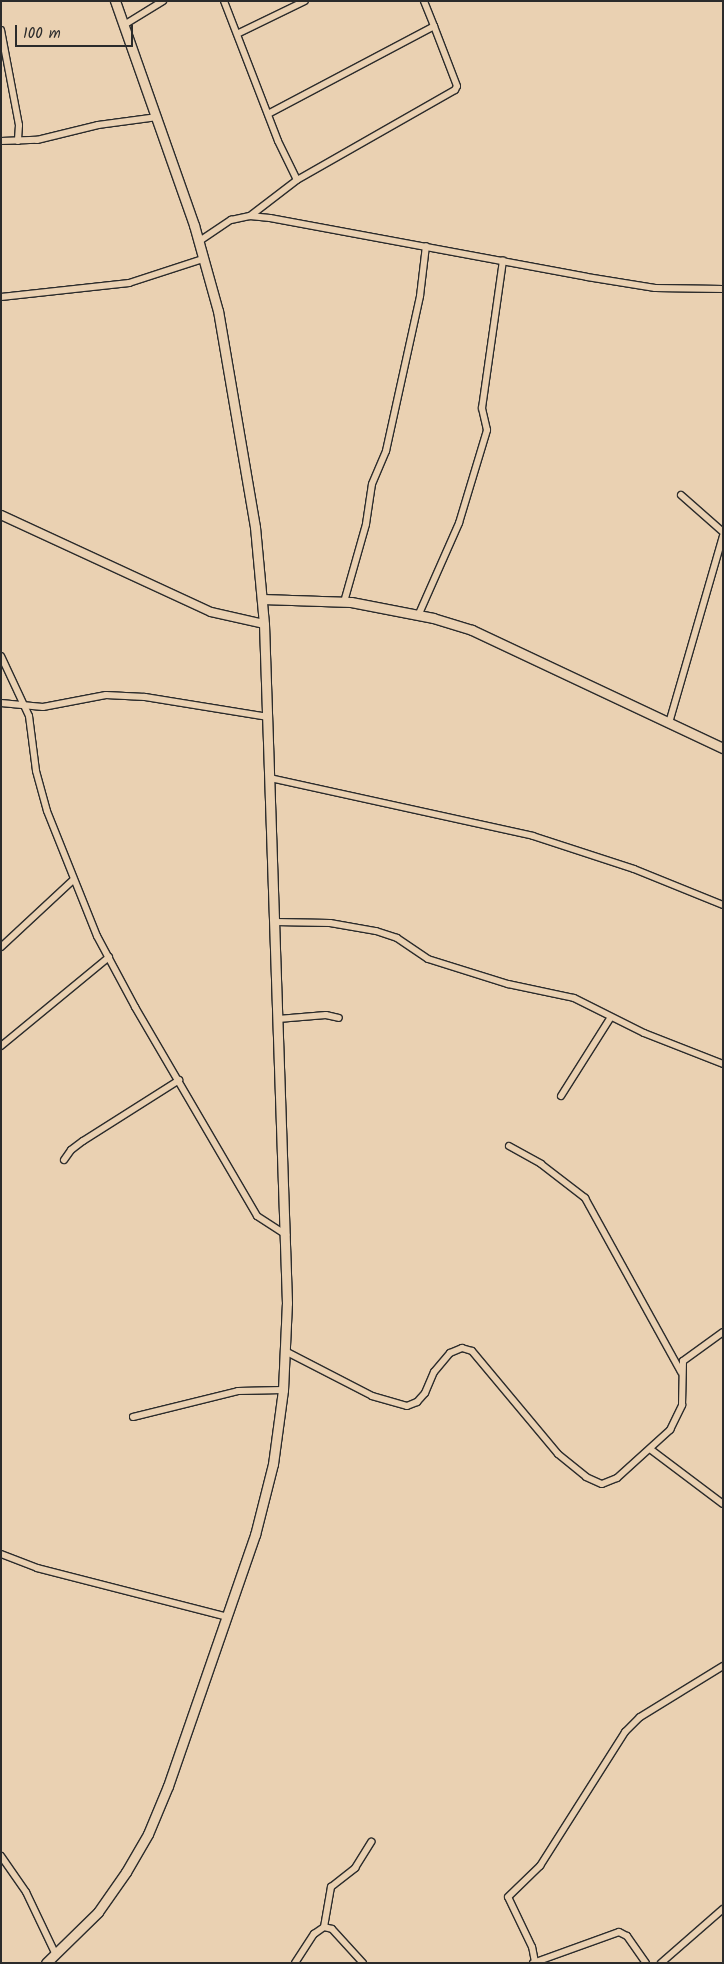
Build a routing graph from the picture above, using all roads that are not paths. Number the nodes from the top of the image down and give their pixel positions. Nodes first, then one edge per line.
1 (115, 1) edge
2 (163, 1) edge
3 (224, 1) edge
4 (305, 1) edge
5 (424, 1) edge
6 (124, 26) junction
7 (434, 26) junction
8 (1, 30) edge
9 (239, 33) junction
10 (268, 114) junction
11 (157, 117) junction
12 (1, 141) edge
13 (18, 141) junction
14 (297, 180) junction
15 (250, 216) junction
16 (198, 242) junction
17 (426, 246) junction
18 (203, 259) junction
19 (503, 260) junction
20 (723, 289) edge
21 (1, 296) edge
22 (681, 495) dead end
23 (1, 515) edge
24 (723, 532) edge
25 (723, 536) edge
26 (262, 599) junction
27 (344, 602) junction
28 (418, 616) junction
29 (264, 624) junction
30 (1, 656) edge
31 (1, 703) edge
32 (25, 706) junction
33 (268, 717) junction
34 (669, 723) junction
35 (723, 748) edge
36 (270, 778) junction
37 (73, 880) junction
38 (723, 904) edge
39 (275, 922) junction
40 (1, 947) edge
41 (109, 957) junction
42 (611, 1017) junction
43 (339, 1018) dead end
44 (278, 1019) junction
45 (1, 1046) edge
46 (723, 1064) edge
47 (179, 1080) junction
48 (560, 1096) dead end
49 (509, 1146) dead end
50 (64, 1160) dead end
51 (286, 1235) junction
52 (723, 1332) edge
53 (285, 1351) junction
54 (682, 1373) junction
55 (283, 1390) junction
56 (133, 1418) dead end
57 (650, 1449) junction
58 (723, 1504) edge
59 (1, 1554) edge
60 (228, 1617) junction
61 (723, 1666) edge
62 (371, 1842) dead end
63 (1, 1856) edge
64 (723, 1909) edge
65 (324, 1927) junction
66 (56, 1955) junction
67 (534, 1962) edge
68 (46, 1963) edge
69 (295, 1963) edge
70 (362, 1963) edge
71 (646, 1963) edge
72 (661, 1963) edge

1 - 6 main road
2 - 6 street
3 - 9 street
4 - 9 street
5 - 7 street
6 - 11 main road
7 - 10 street
7 - 14 street
8 - 13 street
9 - 10 street
10 - 14 street
11 - 13 street
11 - 16 main road
12 - 13 street
14 - 15 street
15 - 16 street
15 - 17 street
16 - 18 main road
17 - 19 street
17 - 27 street
18 - 21 street
18 - 26 main road
19 - 20 street
19 - 28 street
22 - 24 street
23 - 29 street
25 - 34 street
26 - 27 main road
26 - 29 main road
27 - 28 main road
28 - 34 main road
29 - 33 main road
30 - 32 street
31 - 32 street
32 - 33 street
32 - 37 street
33 - 36 main road
34 - 35 main road
36 - 38 street
36 - 39 main road
37 - 40 street
37 - 41 street
39 - 42 street
39 - 44 main road
41 - 45 street
41 - 47 street
42 - 46 street
42 - 48 street
43 - 44 street
44 - 51 main road
47 - 50 street
47 - 51 street
49 - 54 street
51 - 53 main road
52 - 54 street
53 - 55 main road
53 - 57 street
54 - 57 street
55 - 56 street
55 - 60 main road
57 - 58 street
59 - 60 street
60 - 66 main road
61 - 67 street
62 - 65 street
63 - 66 street
64 - 72 street
65 - 69 street
65 - 70 street
66 - 68 main road
67 - 71 street

